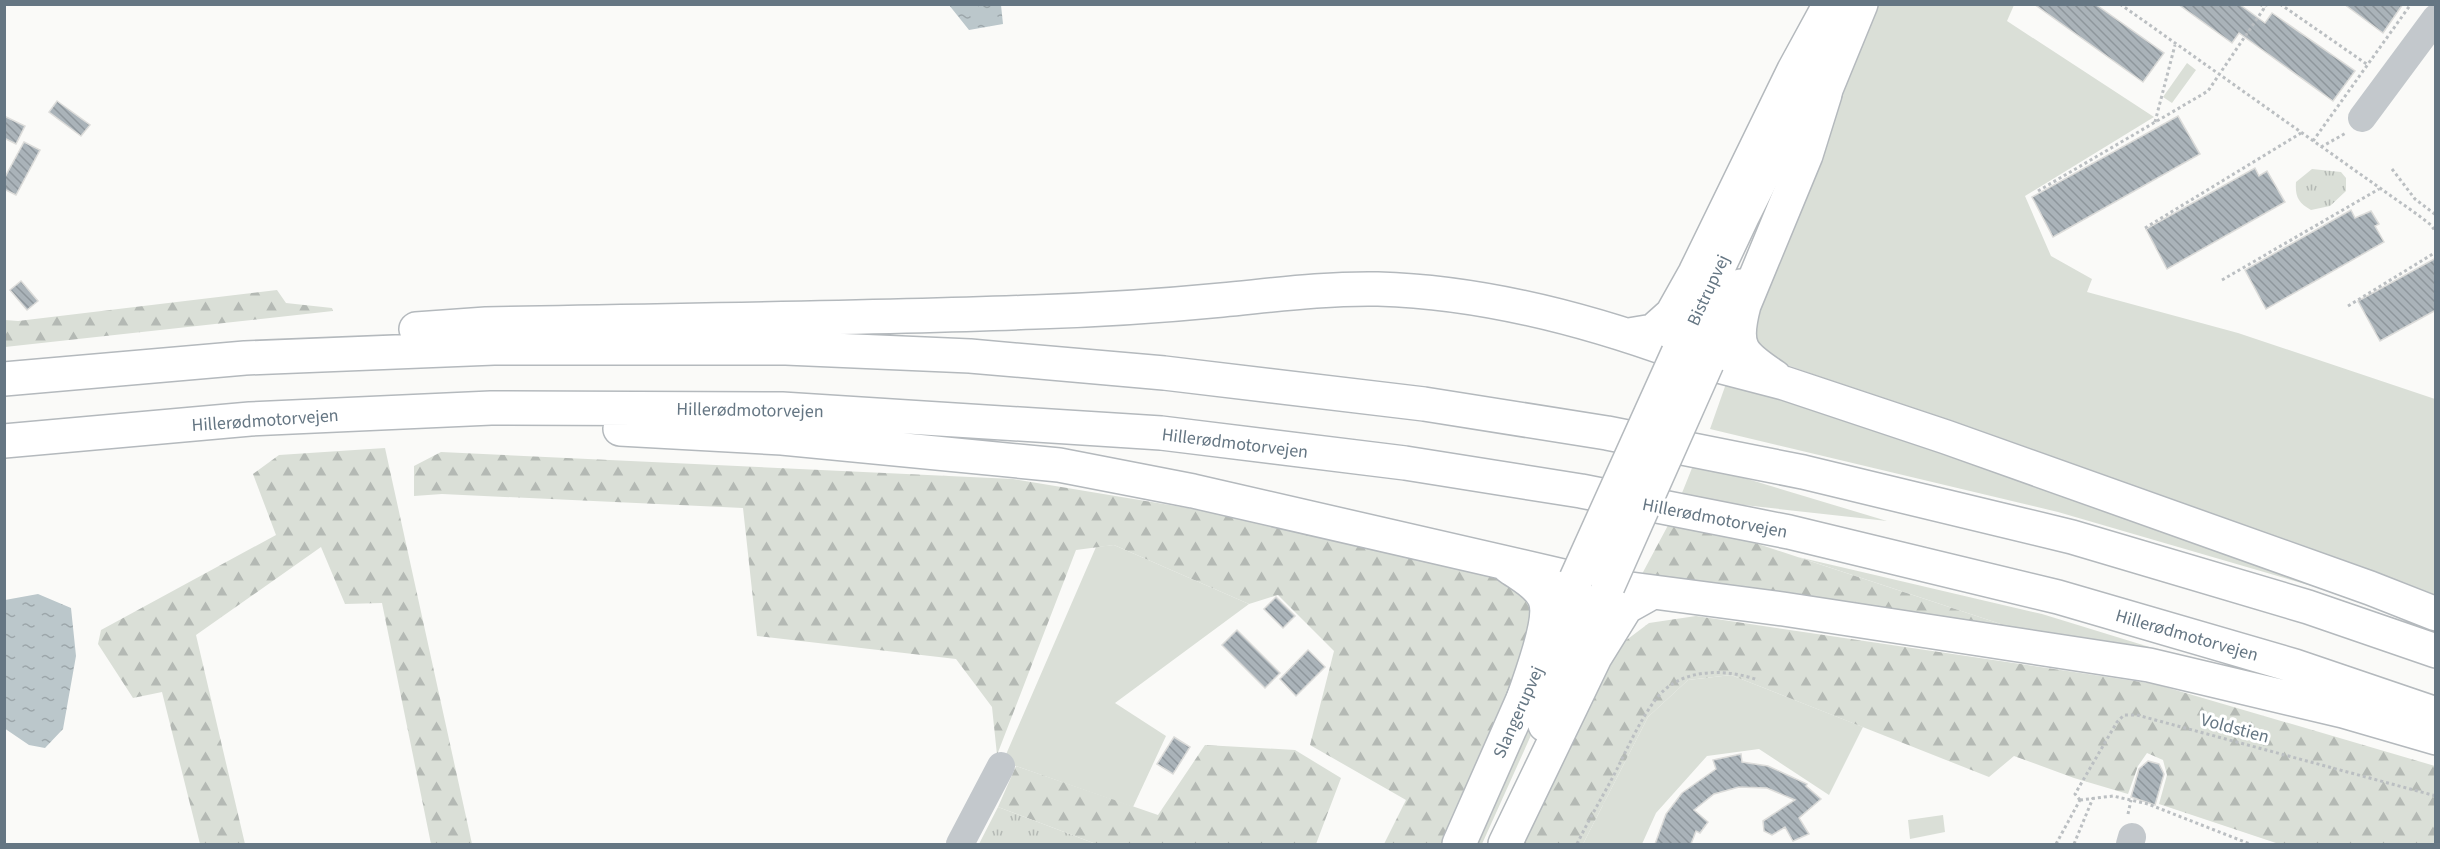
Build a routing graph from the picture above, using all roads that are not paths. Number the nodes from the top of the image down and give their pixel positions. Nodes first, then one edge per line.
1 (1830, 4) edge
2 (1849, 4) edge
3 (1861, 4) edge
4 (2436, 18) edge
5 (1825, 94) junction
6 (2355, 125) road end
7 (1629, 335) junction
8 (245, 358) junction
9 (1693, 358) junction
10 (4, 379) edge
11 (1784, 383) junction
12 (491, 408) junction
13 (4, 441) edge
14 (1504, 563) junction
15 (1576, 579) junction
16 (1608, 586) junction
17 (1651, 593) junction
18 (2436, 614) edge
19 (2436, 651) edge
20 (1521, 706) junction
21 (2436, 714) edge
22 (2436, 738) edge
23 (1001, 766) dead end
24 (960, 844) edge
25 (1459, 844) edge
26 (1491, 844) edge
27 (1505, 844) edge

1 - 7 main road
2 - 9 main road, Bistrupvej
3 - 5 main road, Bistrupvej
4 - 6 street
5 - 9 main road, Bistrupvej
5 - 11 main road
7 - 8 main road
7 - 9 main road
8 - 10 main road
8 - 19 main road
9 - 11 main road
9 - 15 main road, Bistrupvej, bridge
9 - 16 main road, Bistrupvej, bridge
11 - 18 main road
12 - 13 main road, Hillerødmotorvejen
12 - 14 main road
12 - 21 main road, Hillerødmotorvejen
14 - 15 main road
14 - 20 main road
15 - 16 main road
15 - 20 main road, Slangerupvej
16 - 17 main road
16 - 26 main road, Slangerupvej
17 - 22 main road
17 - 27 main road
20 - 25 main road, Slangerupvej
23 - 24 street

